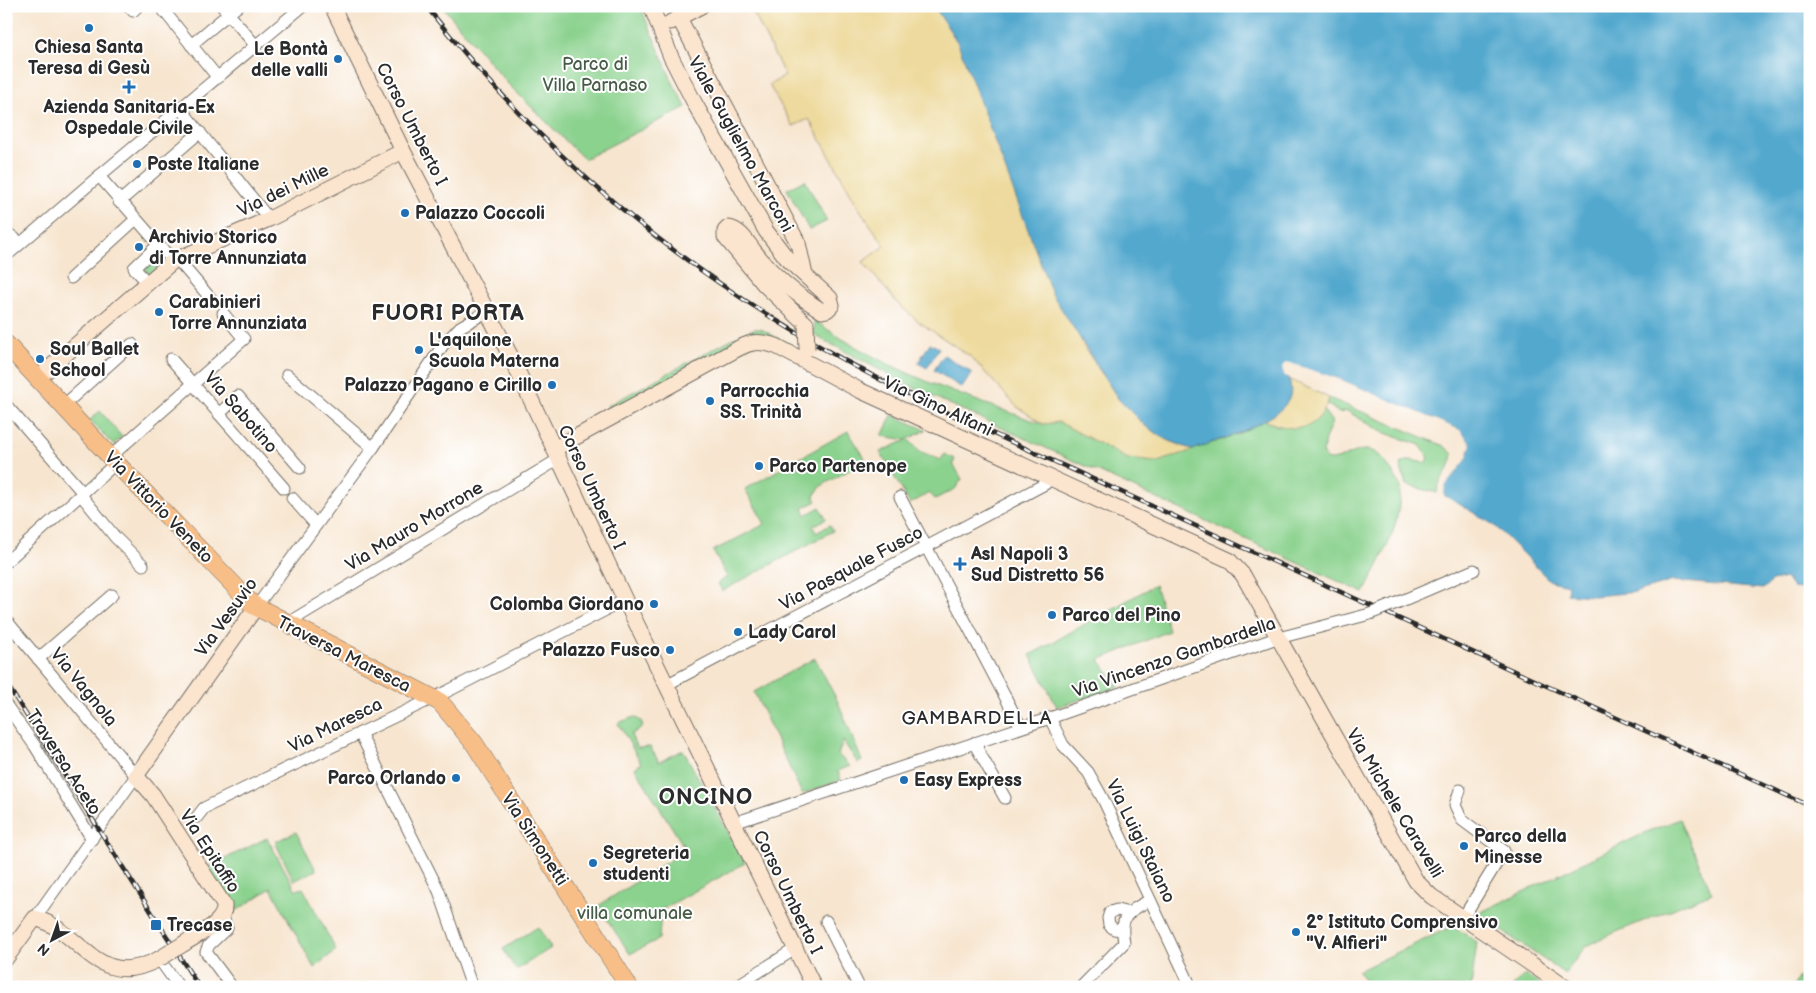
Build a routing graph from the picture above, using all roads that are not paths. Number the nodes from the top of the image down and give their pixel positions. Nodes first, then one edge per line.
1 (129, 6) edge
2 (138, 6) edge
3 (160, 6) edge
4 (303, 6) edge
5 (332, 6) edge
6 (651, 6) edge
7 (701, 6) edge
8 (230, 9) edge
9 (679, 18) junction
10 (659, 28) junction
11 (191, 45) junction
12 (256, 46) junction
13 (218, 78) junction
14 (181, 109) junction
15 (200, 132) junction
16 (745, 143) junction
17 (403, 151) junction
18 (723, 155) junction
19 (99, 176) junction
20 (119, 202) junction
21 (269, 219) junction
22 (135, 220) junction
23 (6, 232) edge
24 (21, 243) junction
25 (158, 245) junction
26 (6, 256) edge
27 (175, 260) junction
28 (805, 276) junction
29 (71, 278) dead end
30 (148, 283) junction
31 (212, 300) dead end
32 (488, 311) junction
33 (223, 313) dead end
34 (6, 344) edge
35 (132, 344) dead end
36 (806, 356) junction
37 (171, 359) dead end
38 (287, 375) dead end
39 (38, 378) junction
40 (193, 384) junction
41 (6, 405) edge
42 (63, 406) junction
43 (219, 414) junction
44 (372, 448) junction
45 (556, 454) junction
46 (113, 460) junction
47 (300, 468) dead end
48 (1050, 478) junction
49 (284, 488) dead end
50 (82, 494) junction
51 (900, 497) dead end
52 (292, 498) dead end
53 (316, 525) junction
54 (926, 548) junction
55 (6, 562) edge
56 (143, 565) dead end
57 (1474, 570) dead end
58 (112, 595) dead end
59 (625, 600) junction
60 (256, 607) junction
61 (6, 620) edge
62 (289, 625) junction
63 (1278, 638) junction
64 (38, 659) junction
65 (666, 685) junction
66 (433, 698) junction
67 (6, 705) edge
68 (1050, 718) junction
69 (1022, 727) junction
70 (360, 733) junction
71 (974, 743) junction
72 (136, 776) junction
73 (1460, 790) dead end
74 (1005, 798) dead end
75 (197, 817) dead end
76 (734, 823) junction
77 (92, 839) junction
78 (1150, 900) junction
79 (1129, 913) junction
80 (223, 916) junction
81 (35, 918) junction
82 (1463, 918) junction
83 (826, 921) dead end
84 (1122, 930) junction
85 (795, 949) junction
86 (6, 958) edge
87 (159, 959) junction
88 (178, 987) edge
89 (232, 987) edge
90 (472, 987) edge
91 (629, 987) edge
92 (735, 987) edge
93 (814, 987) edge
94 (859, 987) edge
95 (1081, 987) edge
96 (1191, 987) edge
97 (1566, 987) edge

1 - 2 street
3 - 11 street
4 - 12 street
5 - 17 street, Corso Umberto I
6 - 10 street, Viale Guglielmo Marconi
7 - 9 street
8 - 11 street
8 - 12 street
9 - 10 street
9 - 16 street, Viale Guglielmo Marconi
10 - 18 street, Viale Guglielmo Marconi
11 - 13 street
12 - 13 street
13 - 14 street
14 - 15 street
14 - 19 street
15 - 20 street
15 - 21 street
16 - 18 street
16 - 28 street, Viale Guglielmo Marconi
17 - 21 street, Via dei Mille
17 - 32 street, Corso Umberto I
18 - 28 street, Viale Guglielmo Marconi
19 - 20 street
19 - 24 street
20 - 22 street
21 - 27 street, Via dei Mille
22 - 25 street
22 - 29 street
23 - 24 street
24 - 26 street
25 - 27 street
25 - 30 street
27 - 30 street, Via dei Mille
27 - 31 street
28 - 36 street, bridge
30 - 39 street, Via dei Mille
32 - 44 street, Via Vesuvio
32 - 45 street, Corso Umberto I
33 - 40 street
34 - 39 main road, Via Vittorio Veneto
35 - 42 street
36 - 45 street, Via Gino Alfani
36 - 48 street, Via Gino Alfani
37 - 40 street, Via Sabotino
38 - 44 street
39 - 42 main road, Via Vittorio Veneto
40 - 43 street, Via Sabotino
40 - 46 street
41 - 50 street
42 - 46 main road, Via Vittorio Veneto
43 - 47 street
43 - 49 street, Via Sabotino
44 - 53 street, Via Vesuvio
45 - 59 street, Corso Umberto I
45 - 62 street, Via Mauro Morrone
46 - 50 street
46 - 60 main road, Via Vittorio Veneto
48 - 54 street, Via Pasquale Fusco
48 - 63 street, Via Gino Alfani
50 - 55 street
50 - 56 street
51 - 54 street
52 - 53 street
53 - 60 street, Via Vesuvio
54 - 65 street, Via Pasquale Fusco
54 - 69 street
57 - 63 street, Via Vincenzo Gambardella, bridge
58 - 64 street
59 - 65 street, Corso Umberto I
59 - 66 street, Via Maresca
60 - 62 main road, Traversa Maresca
60 - 72 street, Via Vesuvio
61 - 64 street, Via Vagnola
62 - 66 main road, Traversa Maresca
63 - 68 street, Via Vincenzo Gambardella
63 - 82 street, Via Michele Caravelli
64 - 72 street, Via Vagnola
65 - 76 street, Corso Umberto I
66 - 70 street, Via Maresca
66 - 91 main road, Via Simonetti
67 - 77 street, Traversa Aceto
68 - 69 street, Via Vincenzo Gambardella
68 - 78 street, Via Luigi Staiano
69 - 71 street, Via Vincenzo Gambardella
70 - 75 street, Via Maresca
70 - 90 street
71 - 74 street
71 - 76 street, Via Vincenzo Gambardella
72 - 77 street, Via Vesuvio
72 - 80 street, Via Epitaffio
73 - 82 street
76 - 85 street, Corso Umberto I
77 - 81 street, Via Vesuvio
78 - 79 street
78 - 96 street, Via Luigi Staiano
79 - 84 street
79 - 84 street
80 - 87 street, Via Epitaffio, bridge
80 - 89 street
81 - 86 street, Via Vesuvio
81 - 87 street, Via Epitaffio
82 - 97 street, Via Michele Caravelli
83 - 94 street
84 - 95 street
85 - 92 street
85 - 93 street, Corso Umberto I
87 - 88 street

